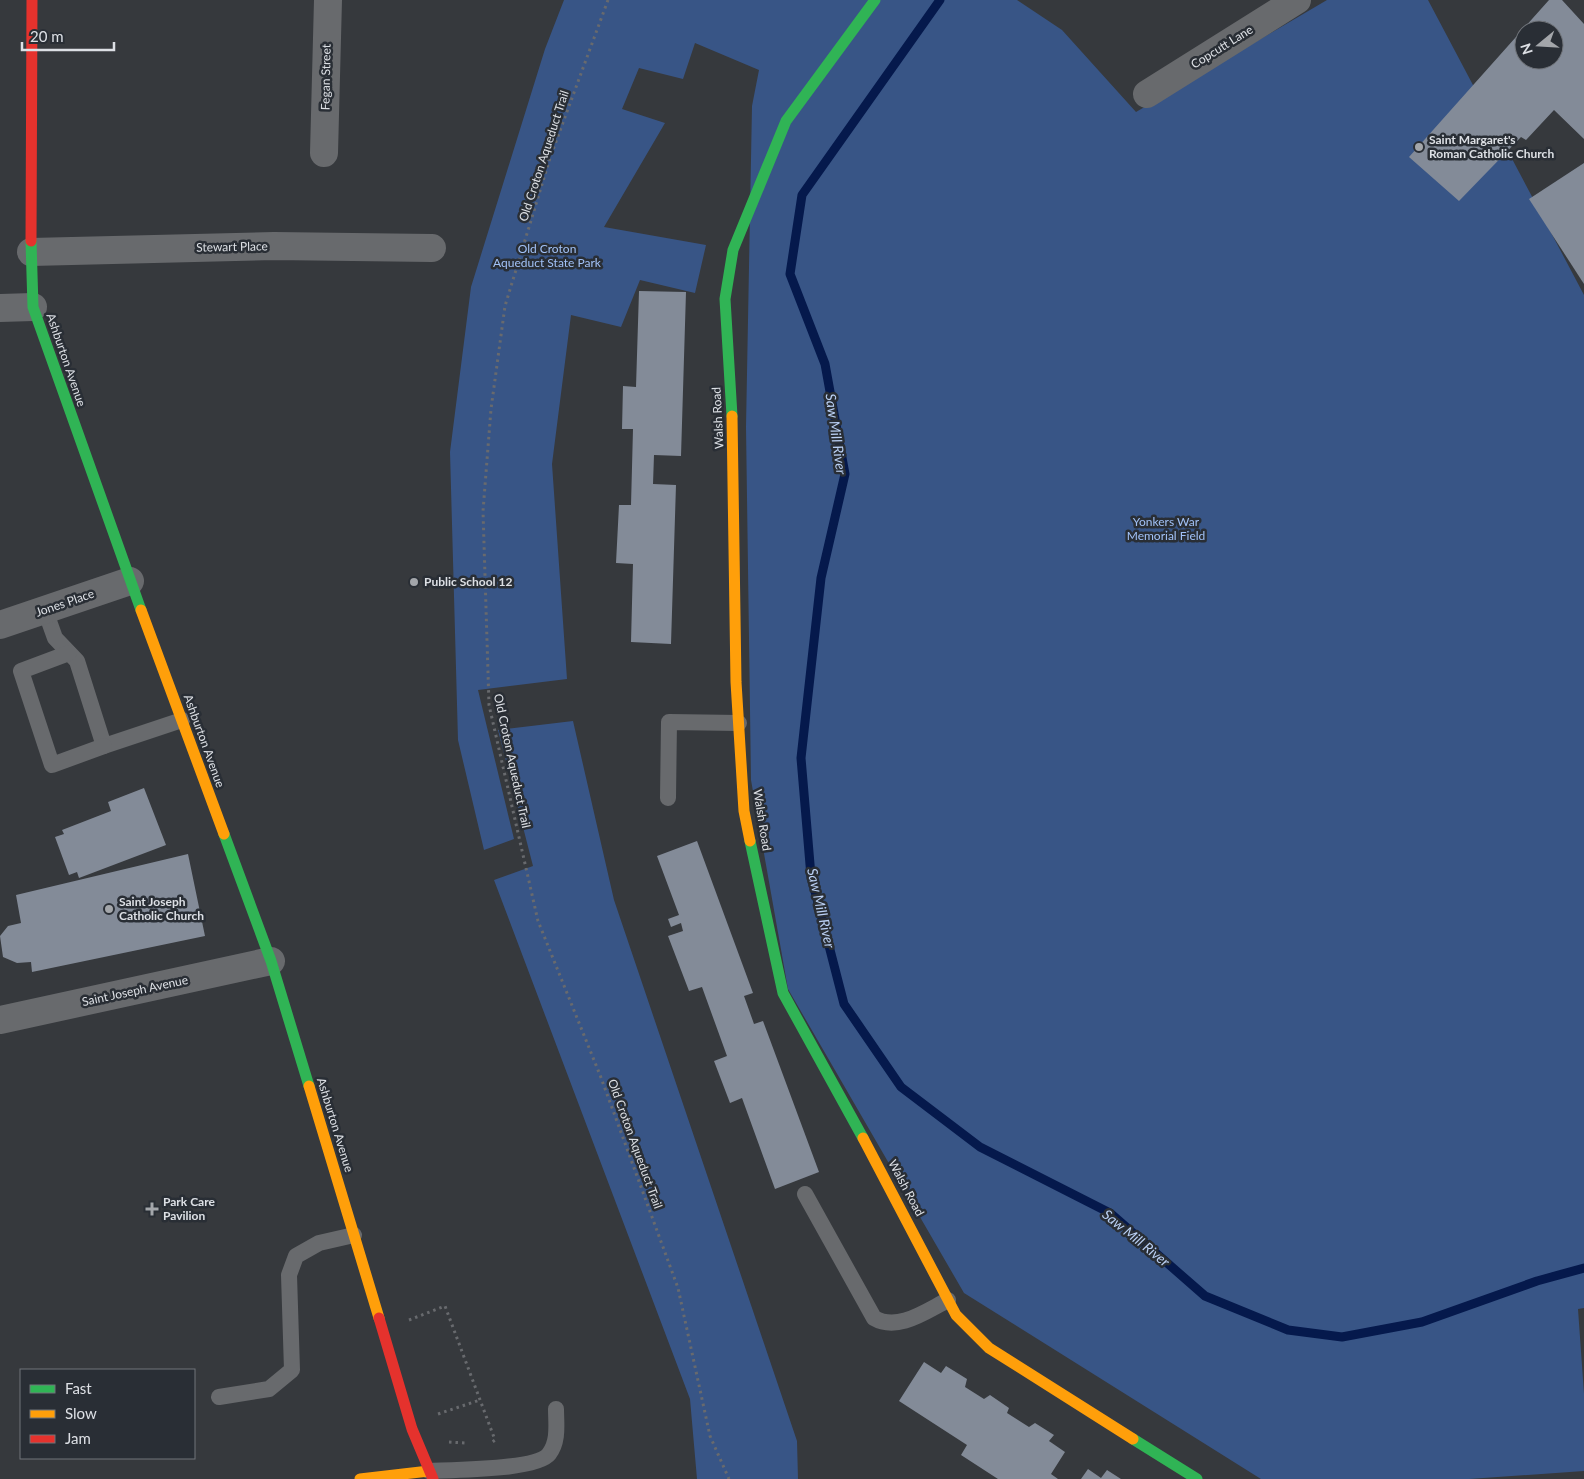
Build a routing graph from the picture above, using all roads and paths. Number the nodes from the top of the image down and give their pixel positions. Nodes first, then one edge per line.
1 (32, 0) edge
2 (328, 0) edge
3 (608, 0) edge
4 (875, 0) edge
5 (1297, 0) edge
6 (1148, 94) dead end
7 (324, 153) dead end
8 (432, 248) dead end
9 (31, 252) junction
10 (33, 307) junction
11 (0, 308) edge
12 (130, 580) junction
13 (44, 610) junction
14 (0, 625) edge
15 (69, 653) junction
16 (182, 720) junction
17 (739, 723) junction
18 (104, 746) junction
19 (668, 798) dead end
20 (271, 962) junction
21 (0, 1020) edge
22 (805, 1194) dead end
23 (354, 1235) junction
24 (948, 1300) junction
25 (405, 1321) dead end
26 (218, 1396) dead end
27 (480, 1400) junction
28 (556, 1409) dead end
29 (435, 1415) dead end
30 (443, 1442) dead end
31 (470, 1444) dead end
32 (487, 1446) dead end
33 (431, 1475) edge
34 (360, 1479) edge
35 (729, 1479) edge
36 (1198, 1479) edge

1 - 9 street, Ashburton Avenue
2 - 7 street, Fegan Street
3 - 35 path, Old Croton Aqueduct Trail
4 - 17 street, Walsh Road
5 - 6 street, Copcutt Lane
8 - 9 street, Stewart Place
9 - 10 street, Ashburton Avenue
10 - 11 street
10 - 12 street, Ashburton Avenue
12 - 13 street, Jones Place
12 - 16 street, Ashburton Avenue
13 - 14 street, Jones Place
13 - 15 lane
15 - 18 lane
15 - 18 lane
16 - 18 lane
16 - 20 street, Ashburton Avenue
17 - 19 lane
17 - 24 street, Walsh Road
20 - 21 street, Saint Joseph Avenue
20 - 23 street, Ashburton Avenue
22 - 24 lane
23 - 26 lane
23 - 33 street, Ashburton Avenue
24 - 36 street, Walsh Road
25 - 27 path
27 - 29 path
27 - 32 path
28 - 33 lane
30 - 31 path
33 - 34 street

